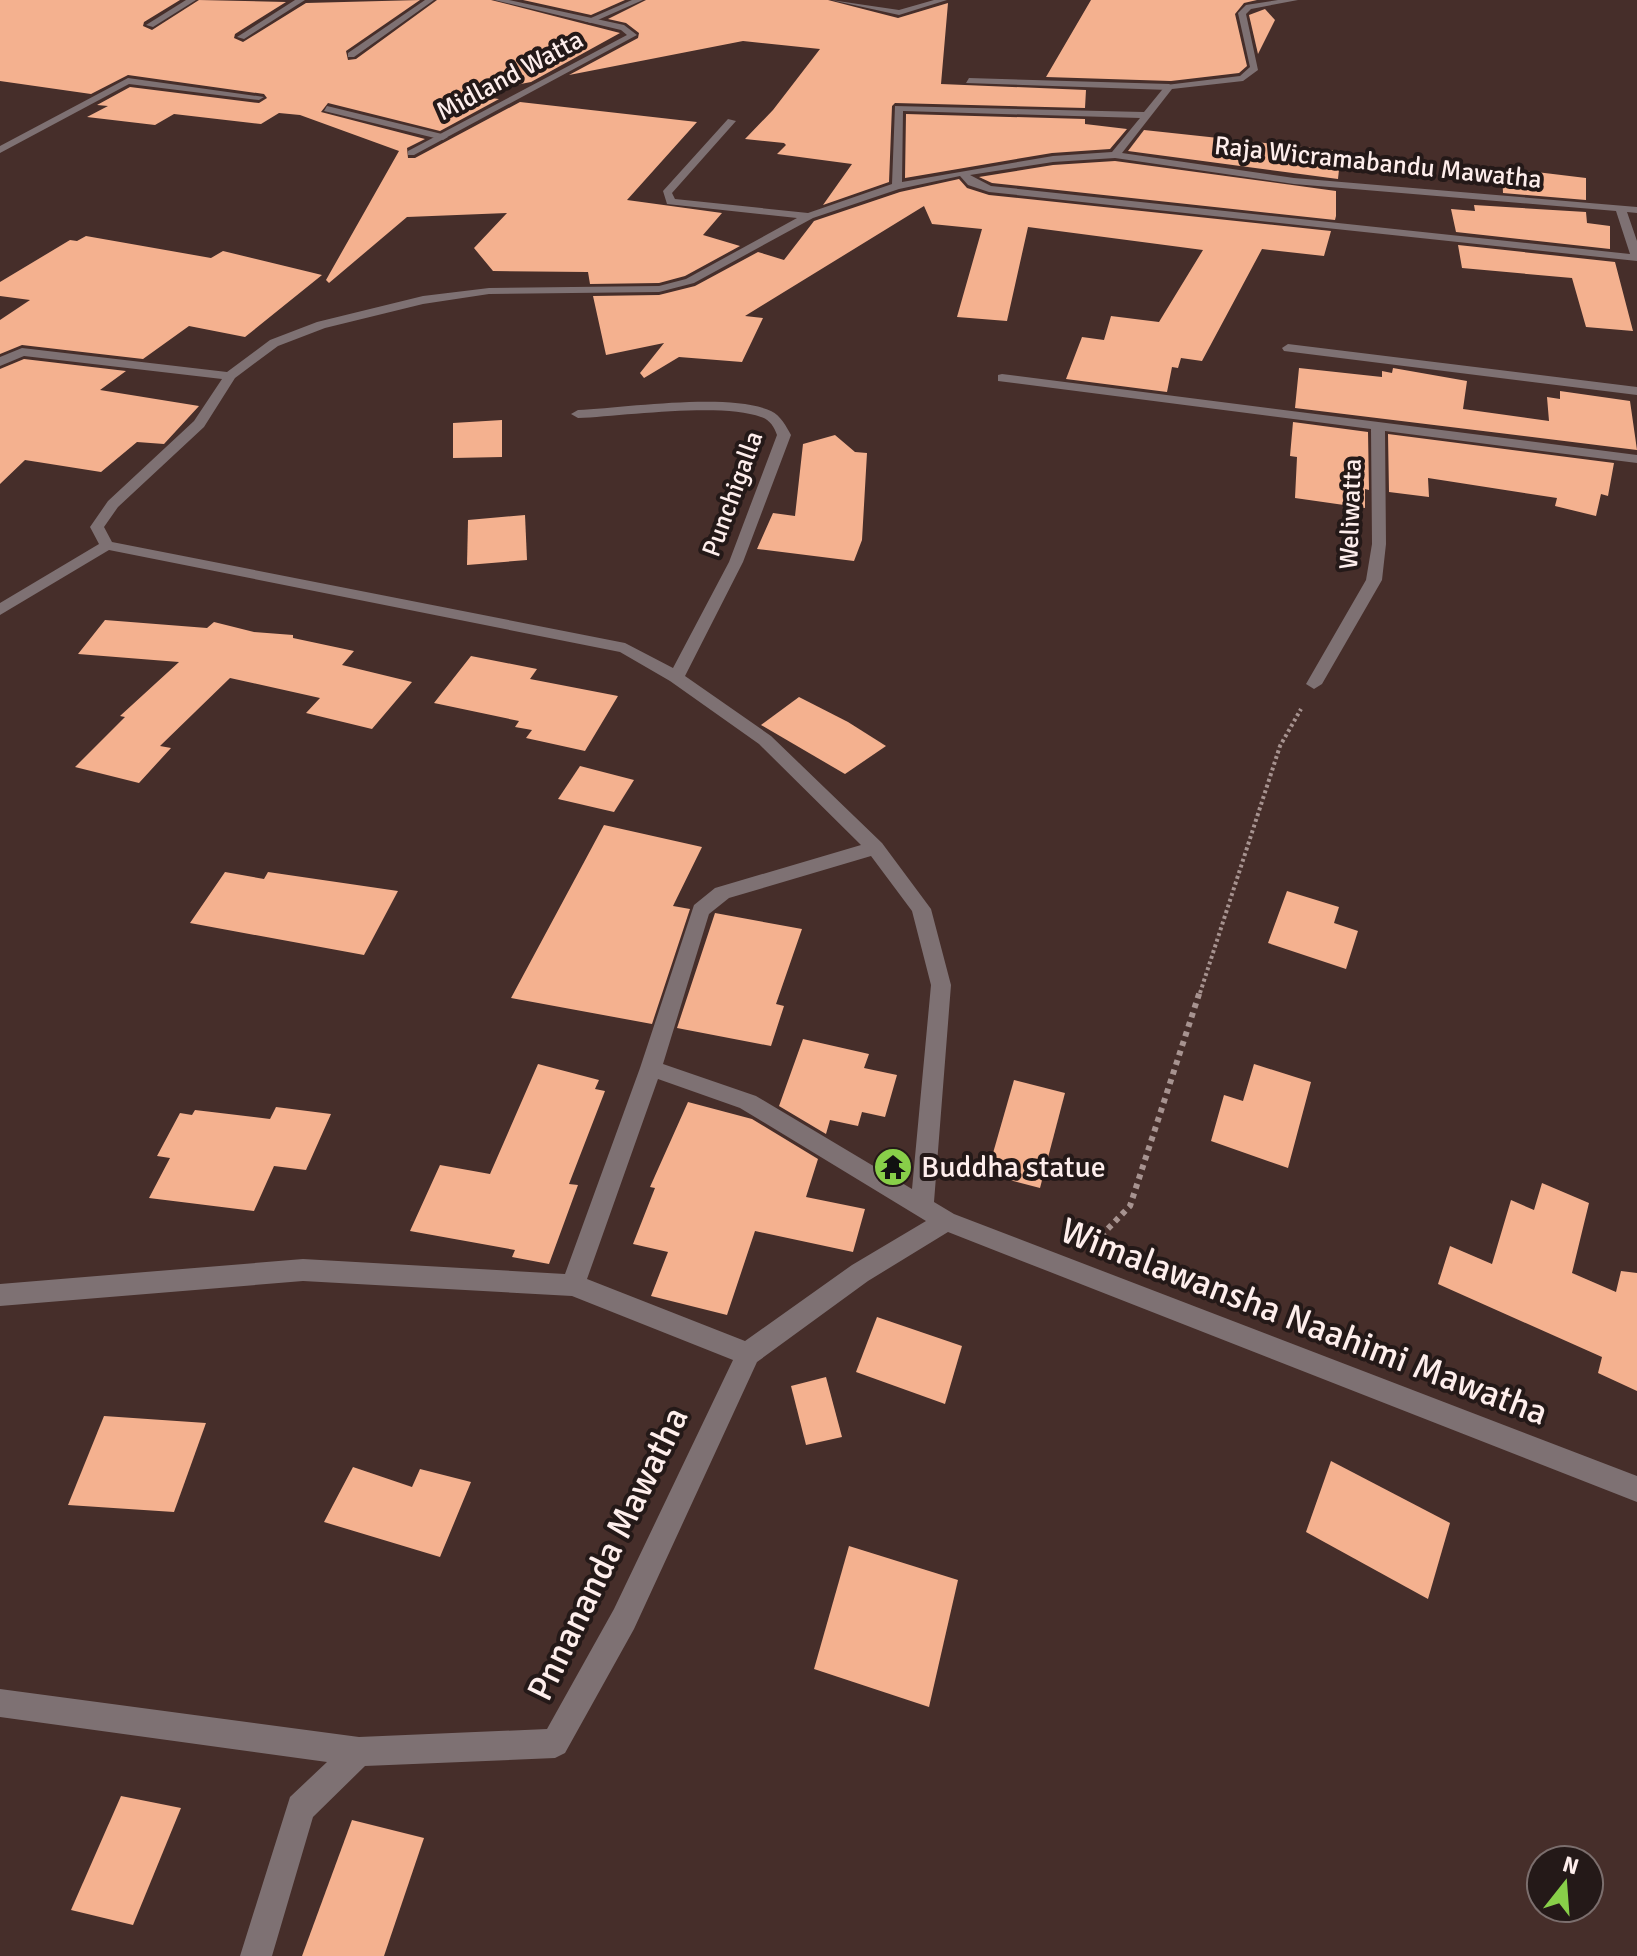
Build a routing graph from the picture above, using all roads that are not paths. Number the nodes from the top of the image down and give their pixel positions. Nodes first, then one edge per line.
1 (192, 0) edge
2 (301, 0) edge
3 (430, 0) edge
4 (498, 0) edge
5 (639, 0) edge
6 (835, 0) edge
7 (943, 0) edge
8 (1294, 0) edge
9 (588, 21) junction
10 (150, 25) dead end
11 (241, 37) dead end
12 (351, 55) dead end
13 (969, 81) dead end
14 (1169, 87) junction
15 (259, 97) dead end
16 (327, 109) dead end
17 (1143, 115) junction
18 (731, 121) dead end
19 (443, 137) junction
20 (0, 150) edge
21 (411, 153) dead end
22 (1115, 155) junction
23 (962, 173) junction
24 (897, 186) junction
25 (1620, 208) junction
26 (1637, 210) edge
27 (809, 216) junction
28 (1637, 258) edge
29 (1288, 348) dead end
30 (0, 362) edge
31 (230, 376) junction
32 (1002, 378) dead end
33 (1637, 391) edge
34 (578, 414) dead end
35 (1378, 426) junction
36 (1637, 459) edge
37 (107, 545) junction
38 (0, 610) edge
39 (676, 677) junction
40 (1314, 684) road end
41 (875, 848) junction
42 (651, 1068) junction
43 (922, 1208) junction
44 (946, 1221) junction
45 (573, 1285) junction
46 (0, 1295) edge
47 (748, 1354) junction
48 (1637, 1489) edge
49 (0, 1703) edge
50 (359, 1752) junction
51 (256, 1956) edge

1 - 10 street
2 - 11 street
3 - 12 street
4 - 9 street, Midland Watta
5 - 9 street
6 - 7 street
8 - 14 street
9 - 19 street, Midland Watta
13 - 14 street
14 - 17 street
15 - 20 street
16 - 19 street
17 - 22 street
17 - 24 street
18 - 27 street
19 - 21 street, Midland Watta
22 - 23 street, Raja Wicramabandu Mawatha
22 - 25 street, Raja Wicramabandu Mawatha
23 - 24 street, Raja Wicramabandu Mawatha
23 - 28 street
24 - 27 street, Raja Wicramabandu Mawatha
25 - 26 street, Raja Wicramabandu Mawatha
25 - 28 street
27 - 31 street
29 - 33 street
30 - 31 street
31 - 37 street
32 - 35 street
34 - 39 street, Punchigalla
35 - 36 street
35 - 40 street, Weliwatta
37 - 38 street
37 - 39 street
39 - 41 street
41 - 42 street
41 - 43 street
42 - 43 street, Wimalawansha Naahimi Mawatha
42 - 45 street
43 - 44 street, Wimalawansha Naahimi Mawatha
44 - 47 street
44 - 48 street, Wimalawansha Naahimi Mawatha
45 - 46 street
45 - 47 street
47 - 50 street, Pnnananda Mawatha
49 - 50 street
50 - 51 street

